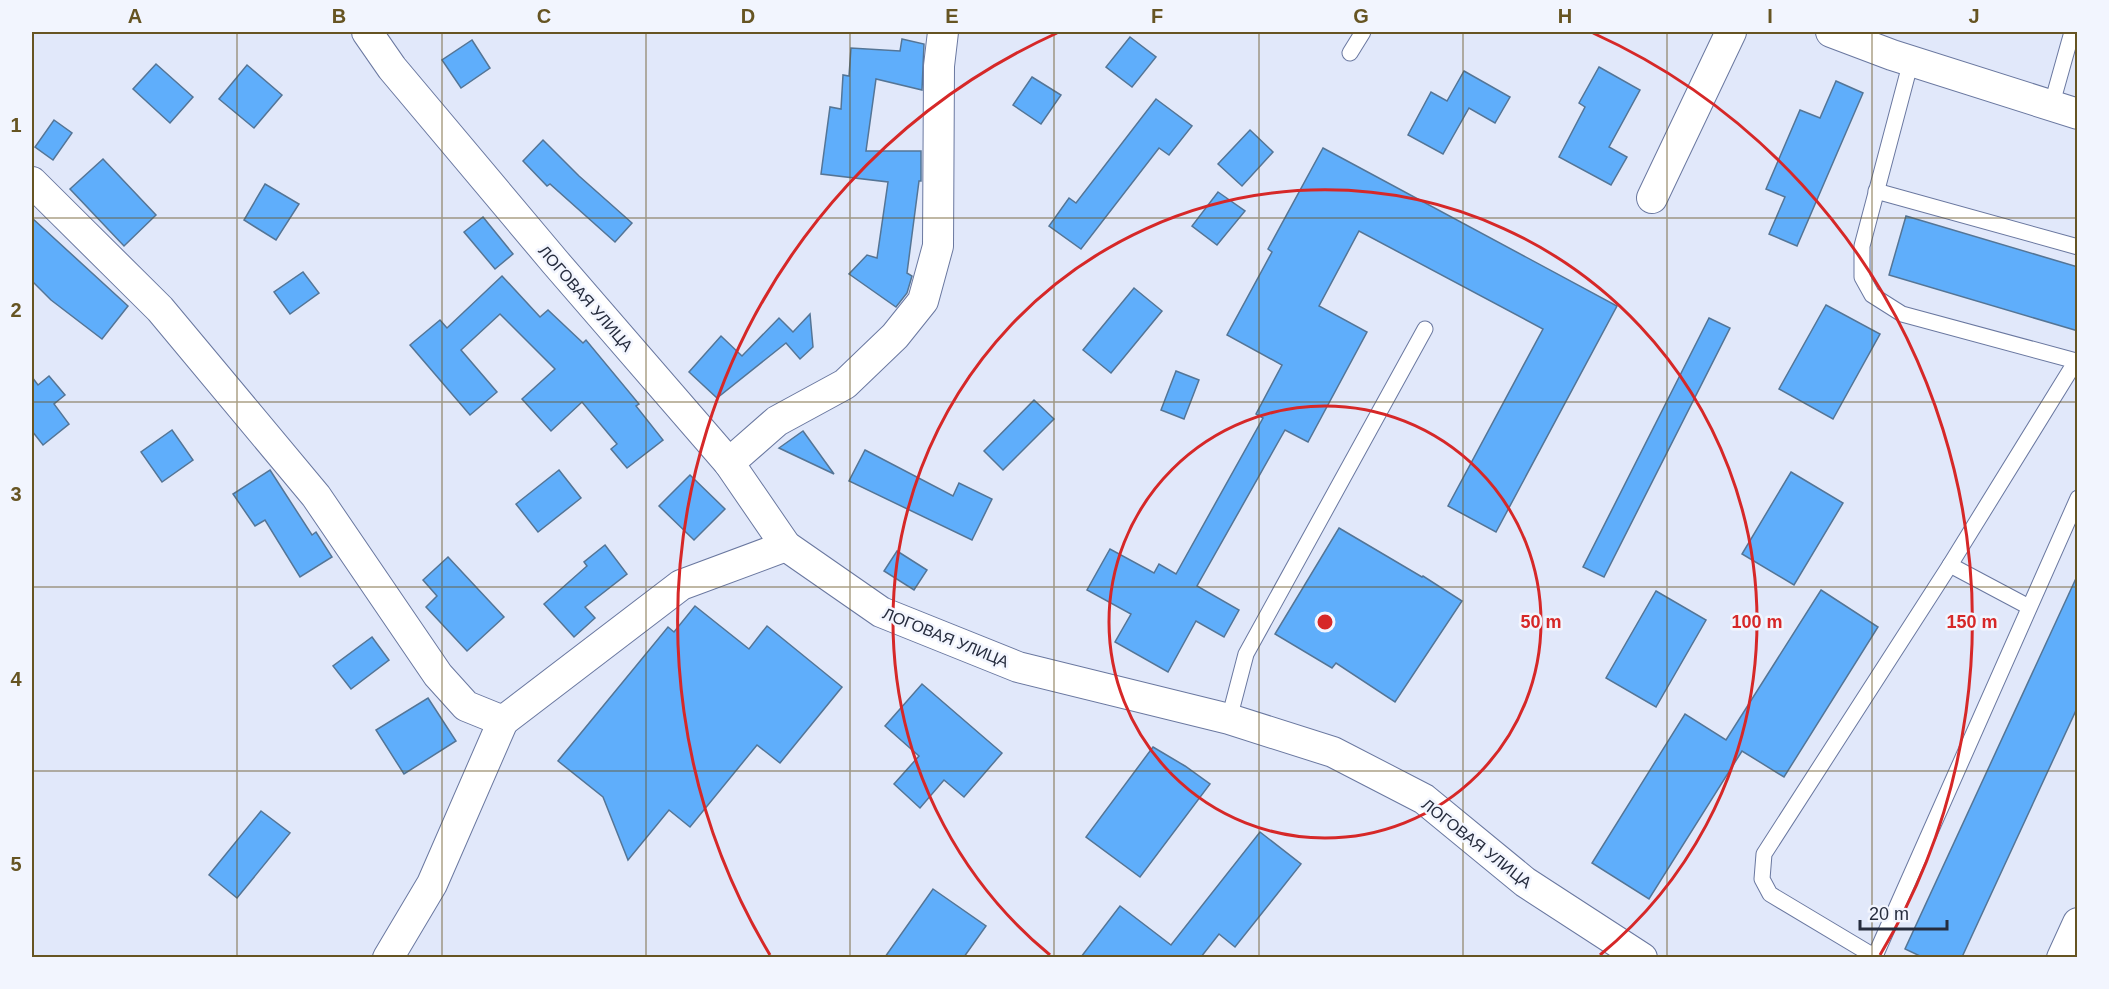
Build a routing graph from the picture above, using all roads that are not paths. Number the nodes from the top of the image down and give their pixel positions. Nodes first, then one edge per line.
1 (367, 32) edge
2 (943, 32) edge
3 (1364, 32) edge
4 (1731, 32) edge
5 (1831, 32) edge
6 (2072, 32) edge
7 (1350, 52) dead end
8 (1911, 61) junction
9 (2064, 111) edge
10 (32, 182) edge
11 (1876, 191) junction
12 (1652, 198) dead end
13 (2078, 247) edge
14 (1425, 329) dead end
15 (2077, 361) edge
16 (729, 463) junction
17 (2078, 498) edge
18 (786, 546) junction
19 (1950, 565) junction
20 (2029, 607) junction
21 (1229, 720) junction
22 (503, 721) junction
23 (2078, 923) edge
24 (388, 957) edge
25 (1641, 957) edge
26 (1876, 957) edge
27 (2062, 957) edge

1 - 16 street, ЛОГОВАЯ УЛИЦА
2 - 16 street
3 - 7 lane
4 - 12 street
5 - 8 street
6 - 9 lane
8 - 9 street
8 - 11 lane
10 - 22 street
11 - 13 lane
11 - 15 lane
14 - 21 lane
15 - 19 lane
16 - 18 street, ЛОГОВАЯ УЛИЦА
17 - 20 lane
18 - 21 street, ЛОГОВАЯ УЛИЦА
18 - 22 street
19 - 20 lane
19 - 26 lane
20 - 26 lane
21 - 25 street, ЛОГОВАЯ УЛИЦА
22 - 24 street
23 - 27 street

